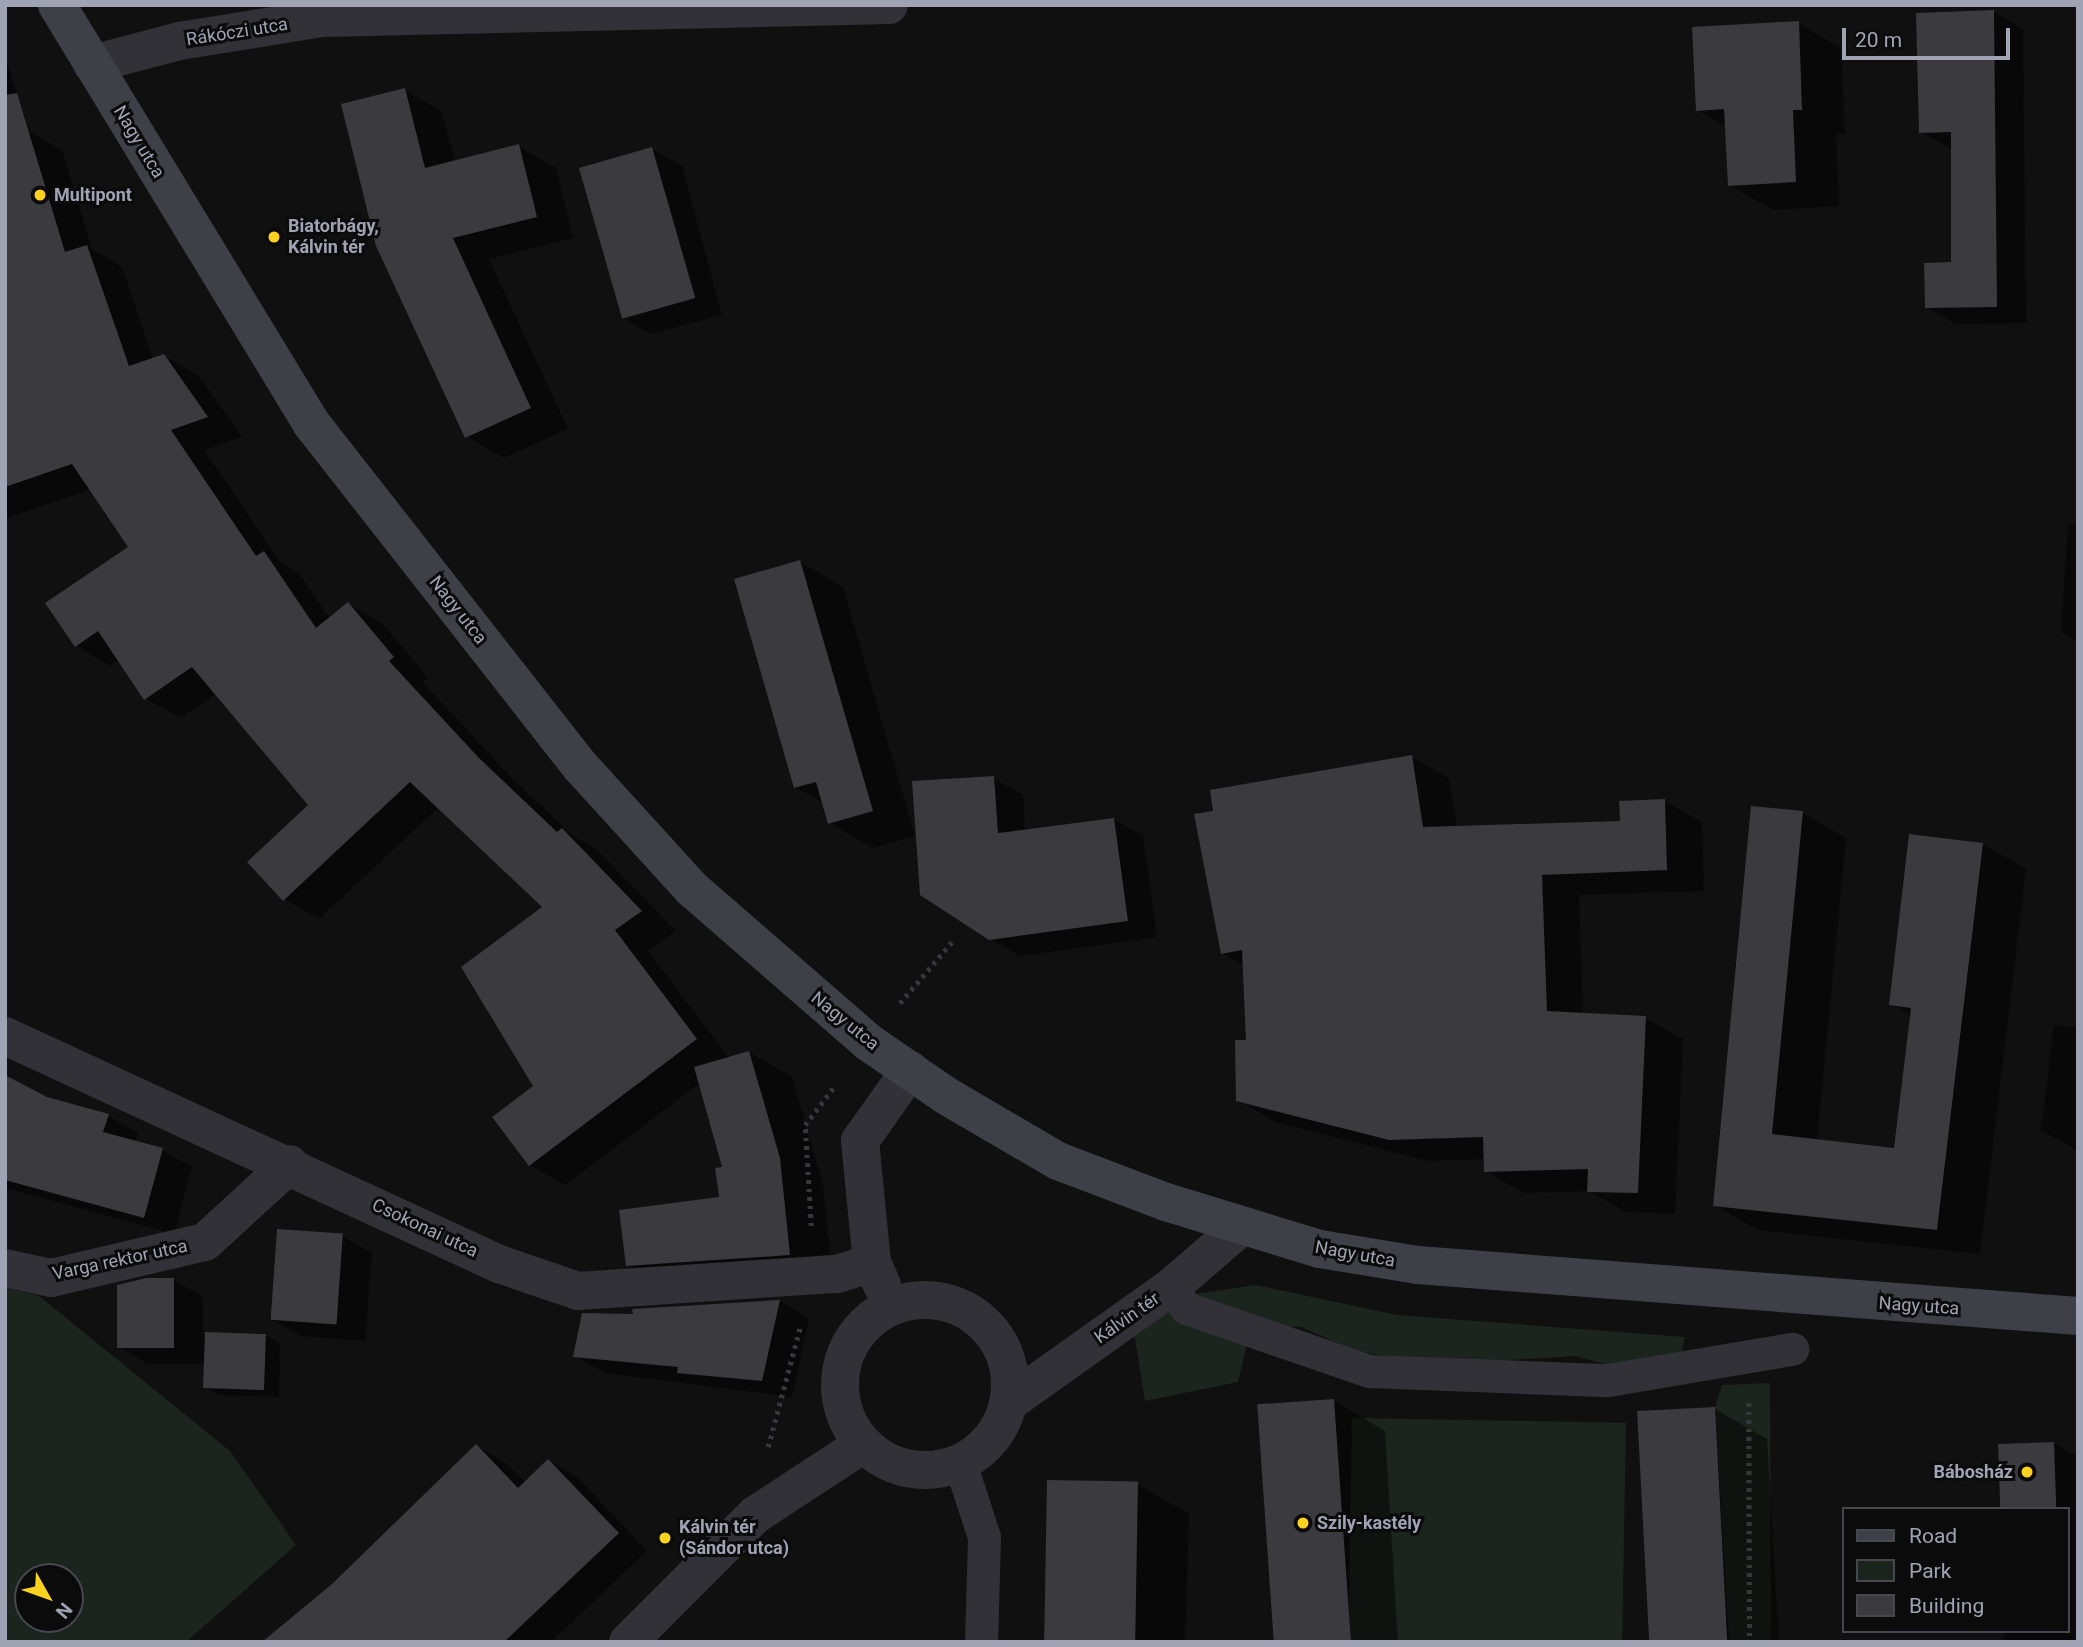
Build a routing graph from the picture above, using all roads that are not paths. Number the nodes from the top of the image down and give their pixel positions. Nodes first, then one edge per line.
1 (57, 5) edge
2 (890, 5) edge
3 (92, 64) junction
4 (5, 1036) edge
5 (911, 1070) junction
6 (290, 1164) junction
7 (1241, 1227) junction
8 (872, 1262) junction
9 (5, 1268) edge
10 (1170, 1288) junction
11 (891, 1307) junction
12 (2078, 1316) edge
13 (1792, 1349) dead end
14 (1008, 1403) junction
15 (862, 1445) junction
16 (960, 1463) junction
17 (628, 1642) edge
18 (981, 1642) edge

1 - 3 main road, Nagy utca
2 - 3 street, Rákóczi utca
3 - 5 main road, Nagy utca
4 - 6 street, Csokonai utca
5 - 7 main road, Nagy utca
5 - 8 street
6 - 8 street, Csokonai utca
6 - 9 street, Varga rektor utca
7 - 10 street, Kálvin tér
7 - 12 main road, Nagy utca
8 - 11 street
10 - 13 lane
10 - 14 street, Kálvin tér
11 - 14 street
11 - 15 street
14 - 16 street
15 - 16 street
15 - 17 street
16 - 18 lane

